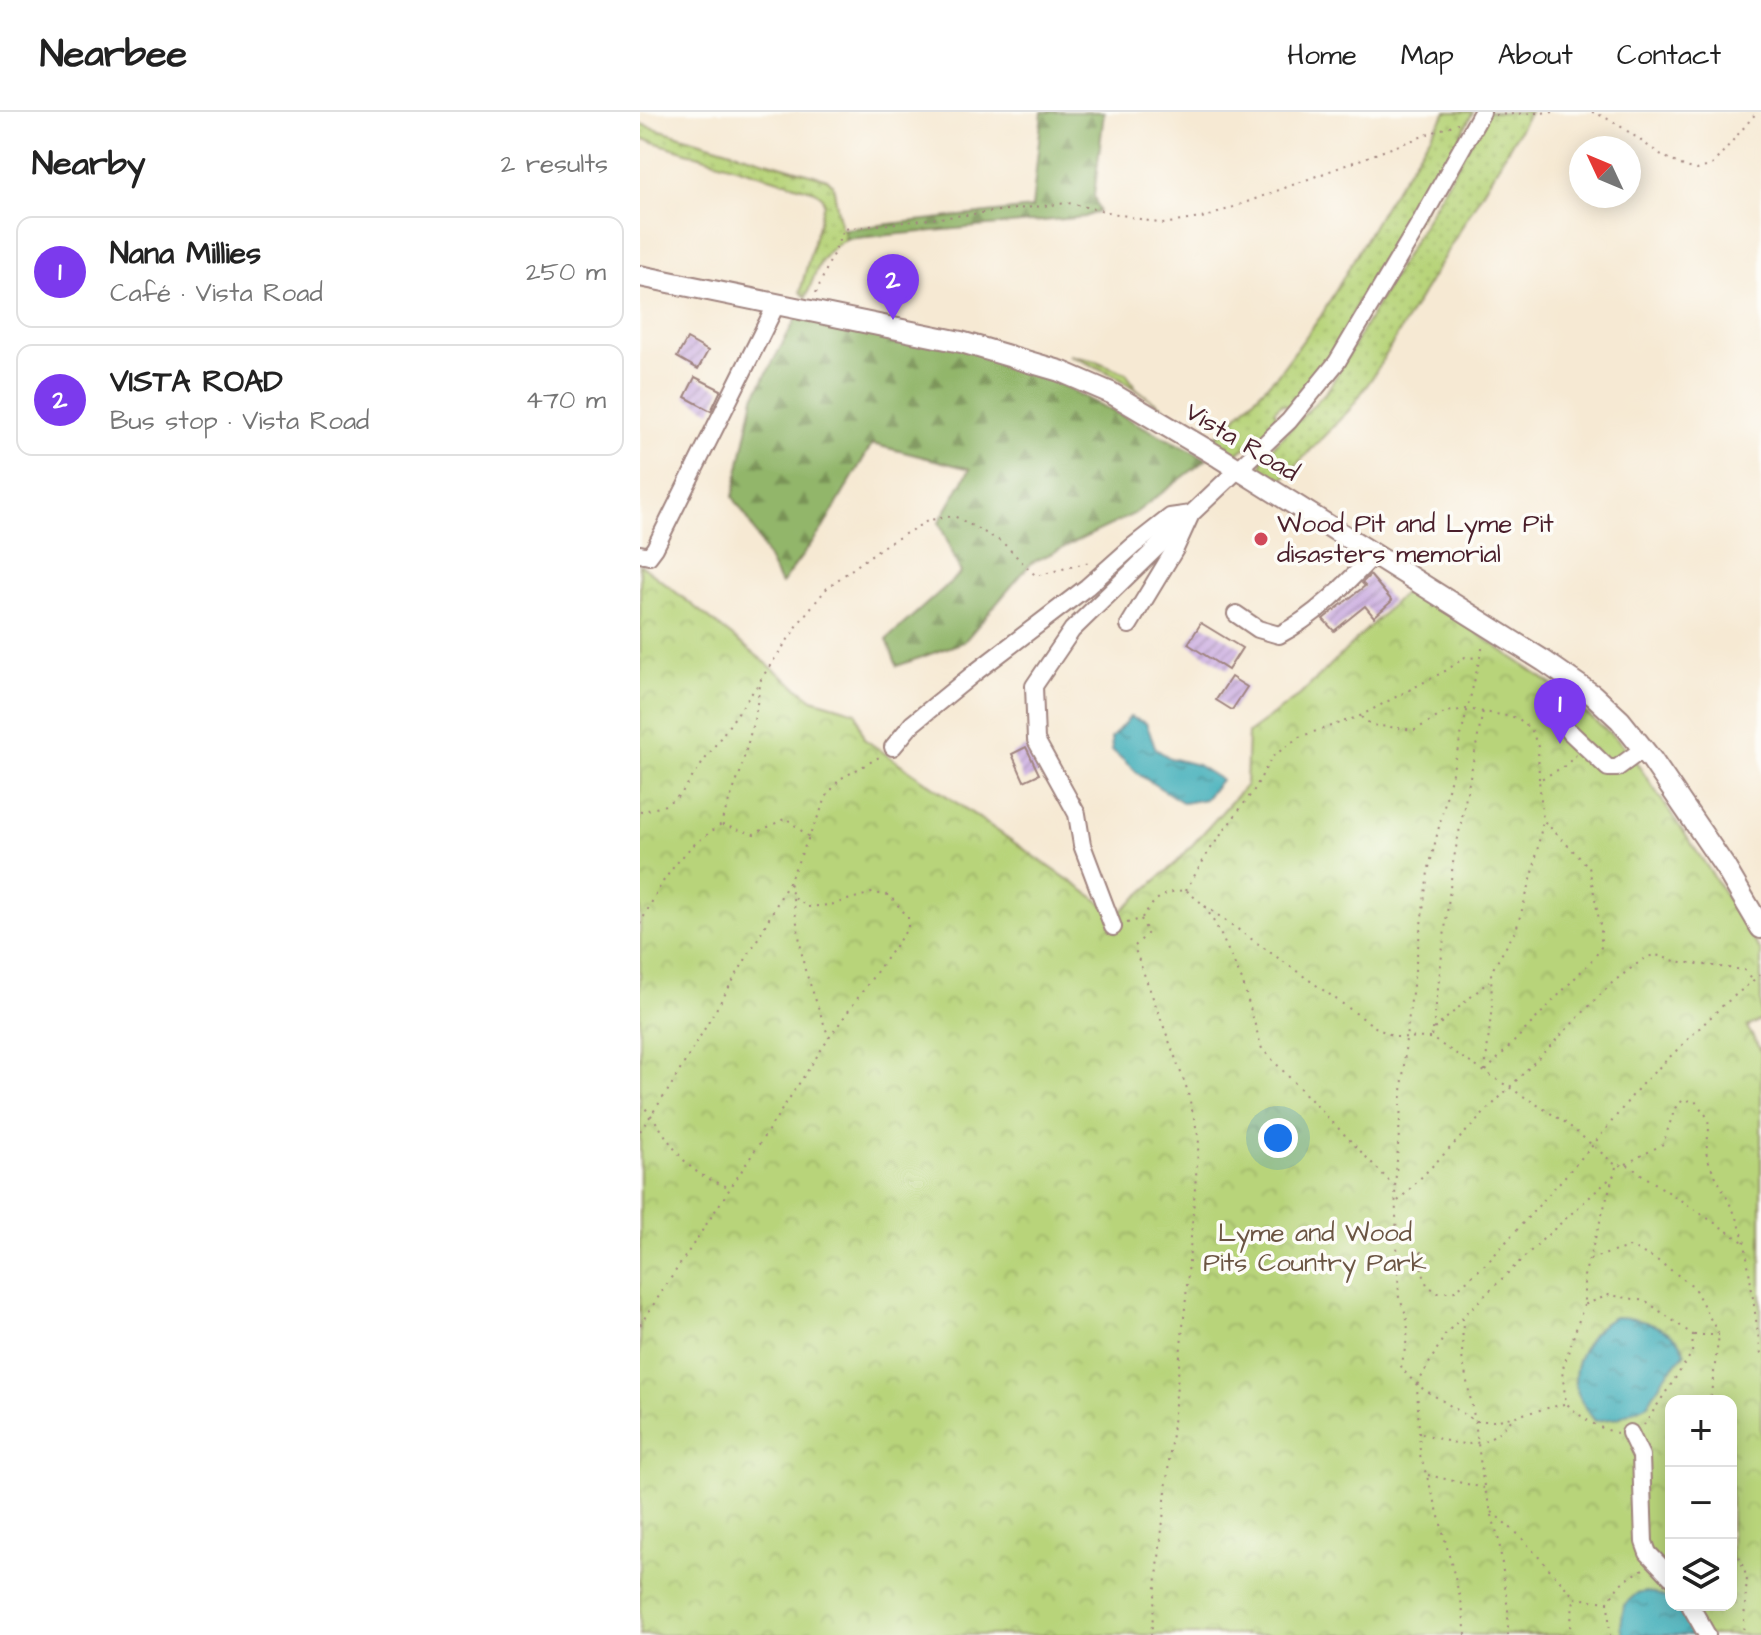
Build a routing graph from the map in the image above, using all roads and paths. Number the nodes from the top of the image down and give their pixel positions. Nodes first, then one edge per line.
1 (1558, 112) edge
2 (1592, 112) edge
3 (1757, 112) edge
4 (1481, 113) edge
5 (640, 276) edge
6 (777, 303) junction
7 (809, 309) junction
8 (1239, 470) junction
9 (1191, 514) junction
10 (640, 554) edge
11 (1374, 555) junction
12 (1019, 558) dead end
13 (1236, 614) dead end
14 (1129, 625) dead end
15 (1491, 629) junction
16 (1478, 658) junction
17 (761, 679) junction
18 (1467, 709) junction
19 (1483, 711) junction
20 (1360, 716) junction
21 (1570, 732) dead end
22 (1585, 746) junction
23 (893, 747) joint
24 (1643, 749) junction
25 (1539, 780) junction
26 (640, 812) edge
27 (1543, 820) junction
28 (720, 825) junction
29 (810, 837) junction
30 (789, 882) junction
31 (1186, 890) junction
32 (793, 897) junction
33 (1205, 906) junction
34 (1757, 914) edge
35 (1141, 919) junction
36 (640, 924) edge
37 (1113, 927) joint
38 (1761, 974) edge
39 (1491, 979) junction
40 (1754, 980) junction
41 (1433, 1030) junction
42 (829, 1038) junction
43 (1406, 1038) junction
44 (1431, 1038) junction
45 (1485, 1072) junction
46 (1510, 1089) junction
47 (640, 1103) edge
48 (653, 1115) junction
49 (640, 1131) edge
50 (1593, 1145) junction
51 (1626, 1164) junction
52 (1617, 1166) junction
53 (1615, 1175) junction
54 (1395, 1187) junction
55 (730, 1188) junction
56 (1398, 1202) junction
57 (1745, 1243) junction
58 (1421, 1251) dead end
59 (1589, 1260) junction
60 (1584, 1305) junction
61 (1463, 1317) junction
62 (640, 1325) edge
63 (1693, 1335) junction
64 (1719, 1335) junction
65 (1761, 1354) edge
66 (1417, 1385) junction
67 (1711, 1395) edge
68 (1566, 1403) junction
69 (1516, 1415) junction
70 (1475, 1421) junction
71 (1420, 1433) junction
72 (1630, 1433) junction
73 (1478, 1445) junction
74 (1427, 1475) junction
75 (1485, 1488) junction
76 (1491, 1512) junction
77 (1733, 1539) edge
78 (1654, 1560) junction
79 (1665, 1571) edge
80 (1575, 1598) junction
81 (1608, 1602) junction
82 (1693, 1611) edge
83 (1151, 1635) edge
84 (1466, 1635) edge
85 (1508, 1635) edge
86 (1569, 1635) edge
87 (1610, 1635) edge
88 (1707, 1635) edge
89 (1743, 1635) edge

1 - 4 path
2 - 3 path
4 - 7 path
4 - 8 lane
5 - 6 main road, Vista Road
6 - 7 main road, Vista Road
6 - 10 lane
7 - 8 main road, Vista Road
8 - 9 lane
8 - 11 main road, Vista Road
9 - 14 lane
9 - 23 lane
9 - 37 lane
11 - 13 lane
11 - 15 main road, Vista Road
12 - 17 path
15 - 16 path
15 - 24 main road, Vista Road
16 - 18 path
16 - 20 path
17 - 26 path
17 - 28 path
18 - 19 path
18 - 20 path
18 - 43 path
19 - 25 path
19 - 41 path
20 - 31 path
21 - 22 lane
22 - 24 lane
22 - 25 path
23 - 29 path
24 - 34 main road, Vista Road
25 - 27 path
27 - 39 path
27 - 45 path
28 - 29 path
28 - 36 path
29 - 30 path
30 - 32 path
30 - 48 path
31 - 33 path
31 - 35 path
32 - 42 path
32 - 42 path
33 - 43 path
33 - 54 path
35 - 37 path
35 - 83 path
38 - 40 path
39 - 41 path
39 - 45 path
40 - 46 path
40 - 50 path
41 - 44 path
42 - 55 path
43 - 44 path
43 - 54 path
44 - 45 path
45 - 46 path
46 - 50 path
46 - 56 path
47 - 48 path
48 - 49 path
48 - 55 path
50 - 52 path
50 - 58 path
51 - 52 path
51 - 57 path
51 - 57 path
52 - 53 path
53 - 59 path
53 - 61 path
54 - 56 path
55 - 62 path
56 - 66 path
57 - 65 path
59 - 60 path
59 - 64 path
60 - 63 path
60 - 68 path
61 - 66 path
61 - 70 path
63 - 64 path
63 - 72 path
64 - 67 path
66 - 70 path
66 - 71 path
68 - 69 path
68 - 72 path
69 - 70 path
69 - 73 path
70 - 73 path
71 - 73 path
71 - 74 path
72 - 78 lane
73 - 75 path
74 - 75 path
74 - 84 path
75 - 76 path
76 - 80 path
76 - 85 path
77 - 89 path
78 - 79 lane
78 - 81 path
80 - 81 path
80 - 86 path
81 - 87 path
82 - 88 lane

